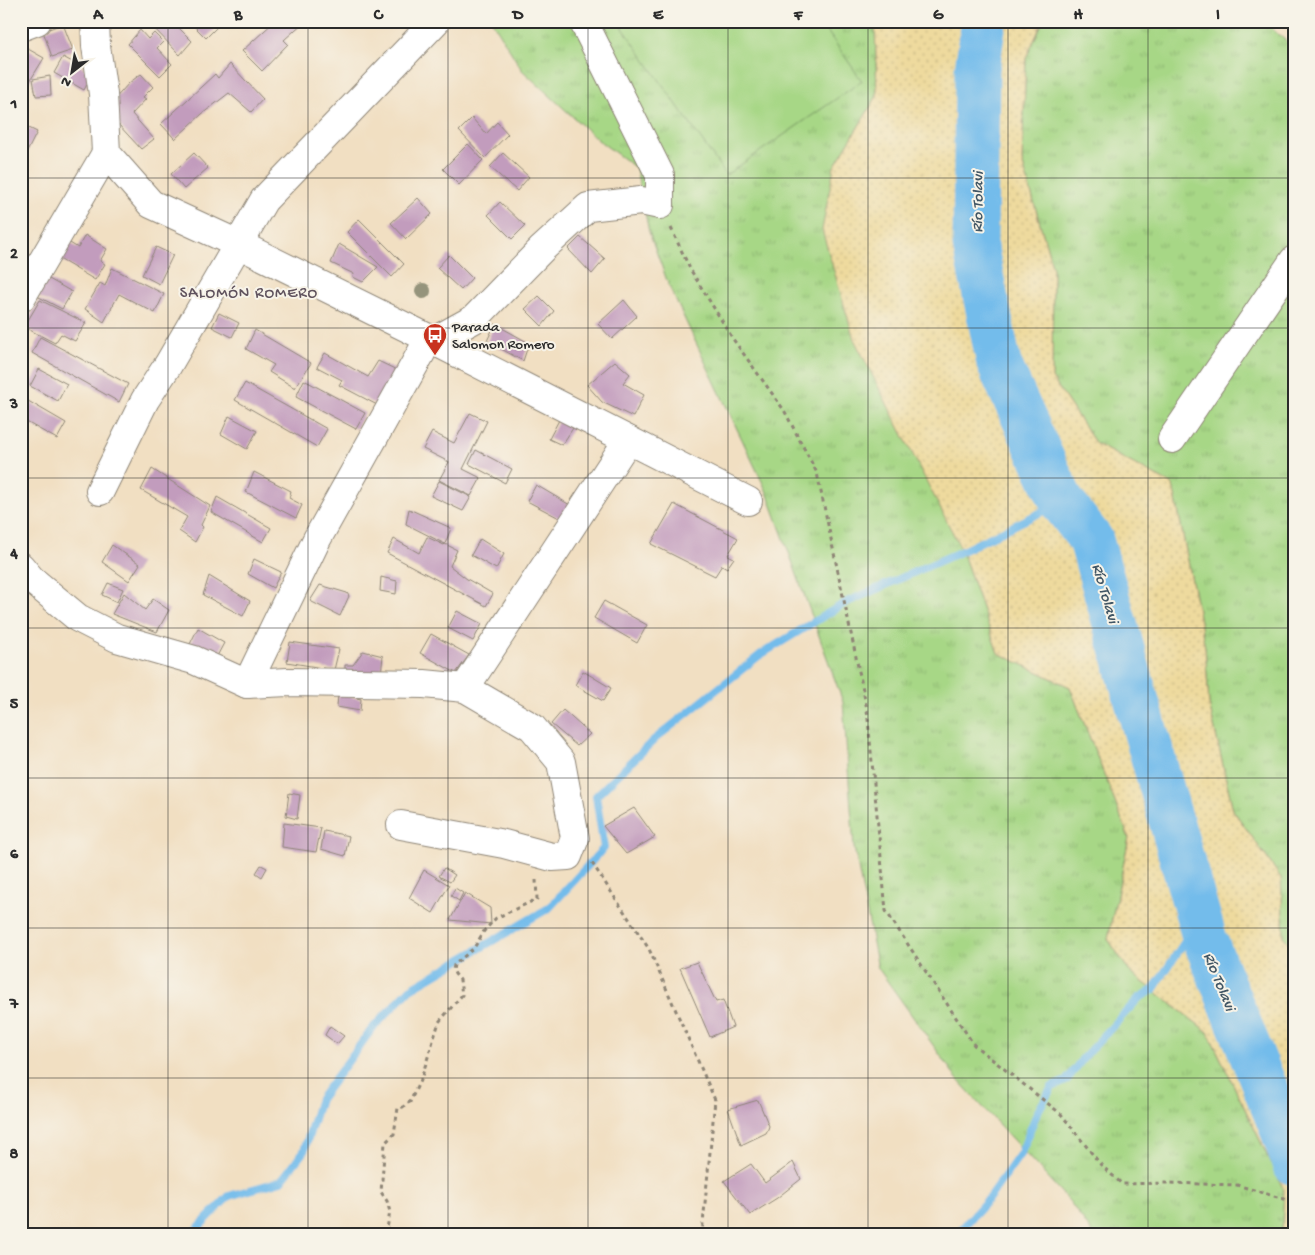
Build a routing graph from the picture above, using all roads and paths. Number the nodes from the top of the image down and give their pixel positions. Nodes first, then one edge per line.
1 (37, 21) edge
2 (95, 21) edge
3 (436, 21) edge
4 (583, 21) edge
5 (21, 27) edge
6 (106, 153) junction
7 (660, 205) junction
8 (238, 244) junction
9 (1294, 260) edge
10 (21, 298) edge
11 (434, 341) junction
12 (1172, 439) dead end
13 (628, 440) junction
14 (100, 491) dead end
15 (748, 501) dead end
16 (21, 567) edge
17 (246, 684) junction
18 (465, 688) junction
19 (402, 825) dead end
20 (575, 838) junction
21 (548, 855) junction
22 (1294, 1202) edge
23 (386, 1234) edge
24 (702, 1234) edge

1 - 5 street
2 - 6 street
3 - 8 street
4 - 7 street
6 - 8 street
6 - 10 street
7 - 11 street
7 - 22 path
8 - 11 street
8 - 14 street
9 - 12 street
11 - 13 street
11 - 17 street
13 - 15 street
13 - 18 street
16 - 17 street
17 - 18 street
18 - 20 street
19 - 21 street
20 - 21 street
20 - 24 path
21 - 23 path

